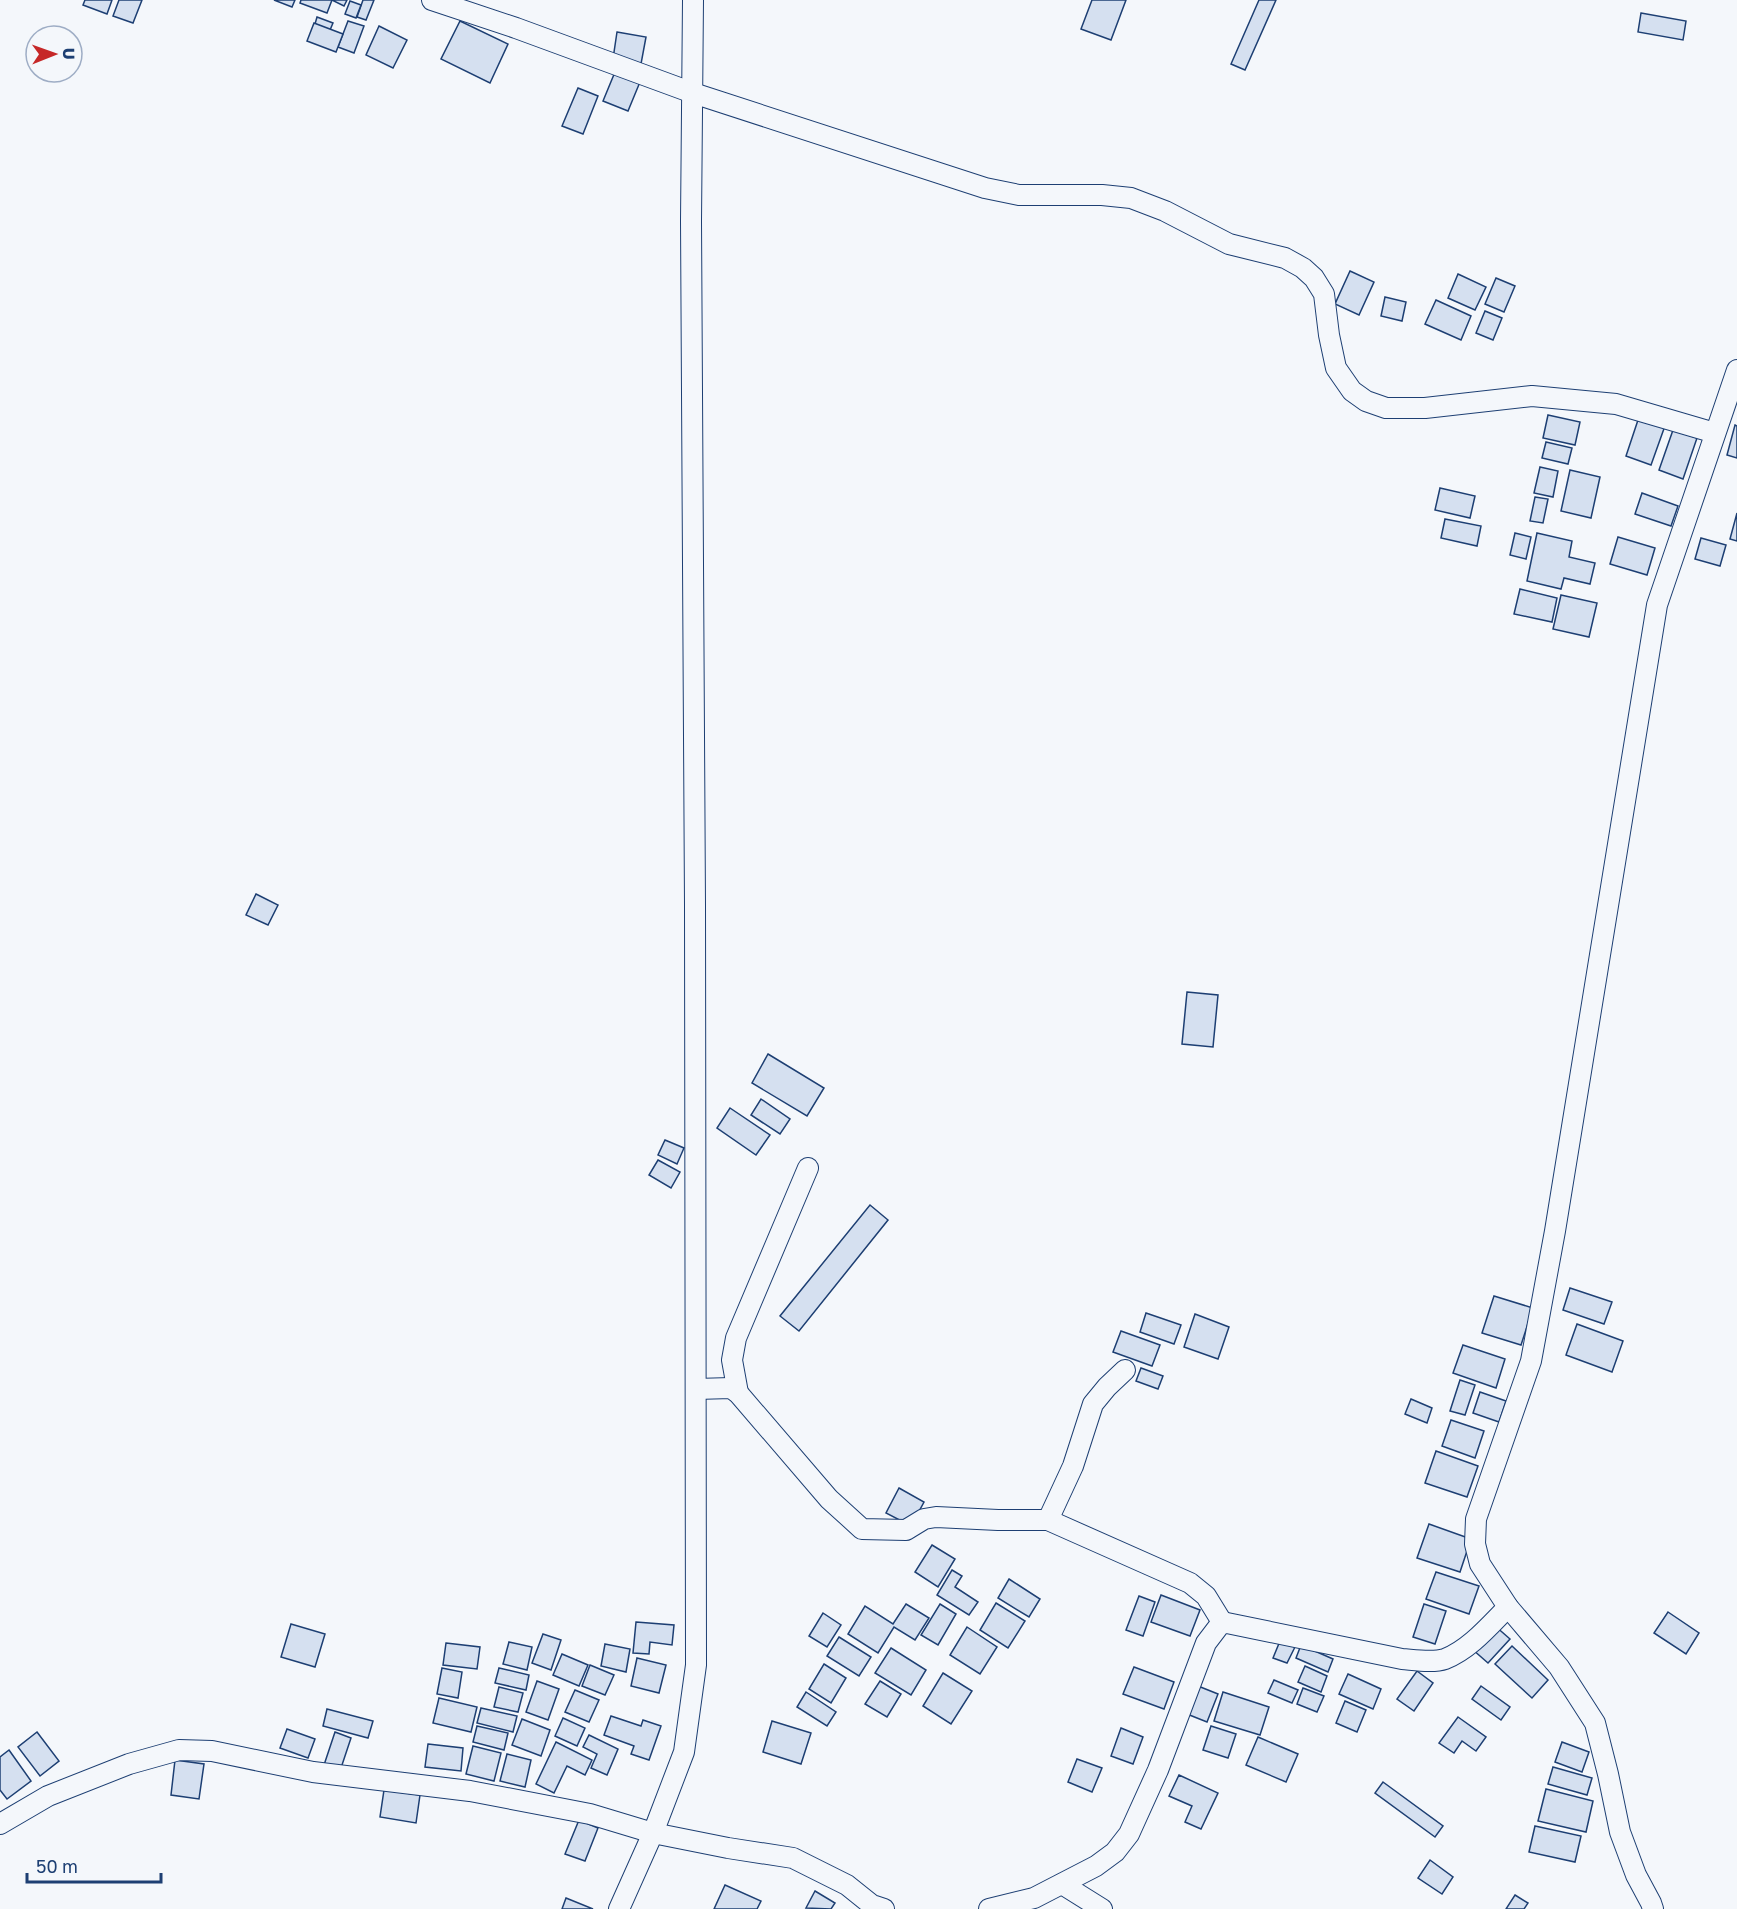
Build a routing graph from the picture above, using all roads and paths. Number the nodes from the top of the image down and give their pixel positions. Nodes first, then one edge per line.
1 (432, 0) edge
2 (693, 0) edge
3 (467, 5) edge
4 (693, 93) junction
5 (1737, 370) edge
6 (1715, 433) junction
7 (808, 1168) dead end
8 (1125, 1371) dead end
9 (696, 1389) junction
10 (738, 1392) junction
11 (1048, 1520) junction
12 (1508, 1607) junction
13 (1222, 1622) junction
14 (0, 1824) edge
15 (653, 1833) junction
16 (1062, 1884) junction
17 (619, 1909) edge
18 (884, 1909) edge
19 (989, 1909) edge
20 (1102, 1909) edge
21 (1653, 1909) edge

1 - 3 street
2 - 4 street
3 - 4 street
4 - 6 street
4 - 9 street
5 - 6 street
6 - 12 street
7 - 10 street
8 - 11 street
9 - 10 street
9 - 15 street
10 - 11 street
11 - 13 street
12 - 13 street
12 - 21 street
13 - 16 street
14 - 15 street
15 - 17 street
15 - 18 street
16 - 19 street
16 - 20 street

